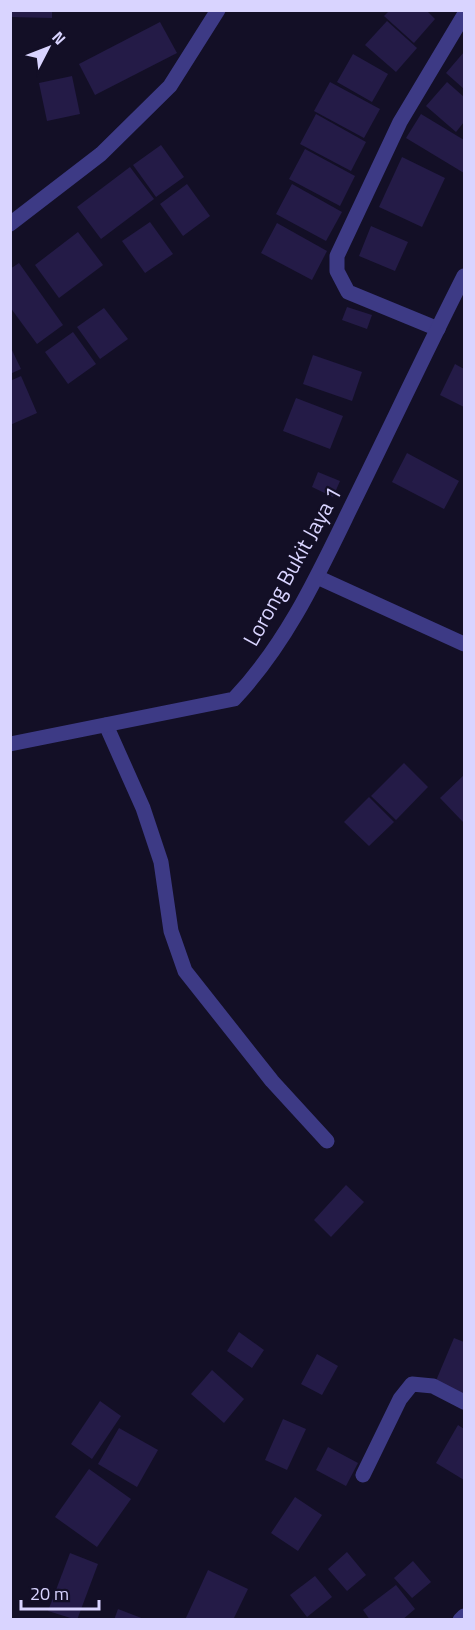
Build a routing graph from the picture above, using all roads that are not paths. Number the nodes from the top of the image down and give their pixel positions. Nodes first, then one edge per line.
1 (218, 10) edge
2 (465, 15) edge
3 (10, 224) edge
4 (465, 276) edge
5 (438, 329) junction
6 (317, 576) junction
7 (465, 644) edge
8 (106, 725) junction
9 (10, 744) edge
10 (327, 1141) dead end
11 (465, 1402) edge
12 (363, 1475) dead end
13 (465, 1616) edge
14 (460, 1620) edge

1 - 3 street
2 - 5 street
4 - 5 street, Lorong Bukit Jaya 1
5 - 6 street, Lorong Bukit Jaya 1
6 - 7 street
6 - 8 street, Lorong Bukit Jaya 1
8 - 9 street, Lorong Bukit Jaya 1
8 - 10 street
11 - 12 street
13 - 14 street

